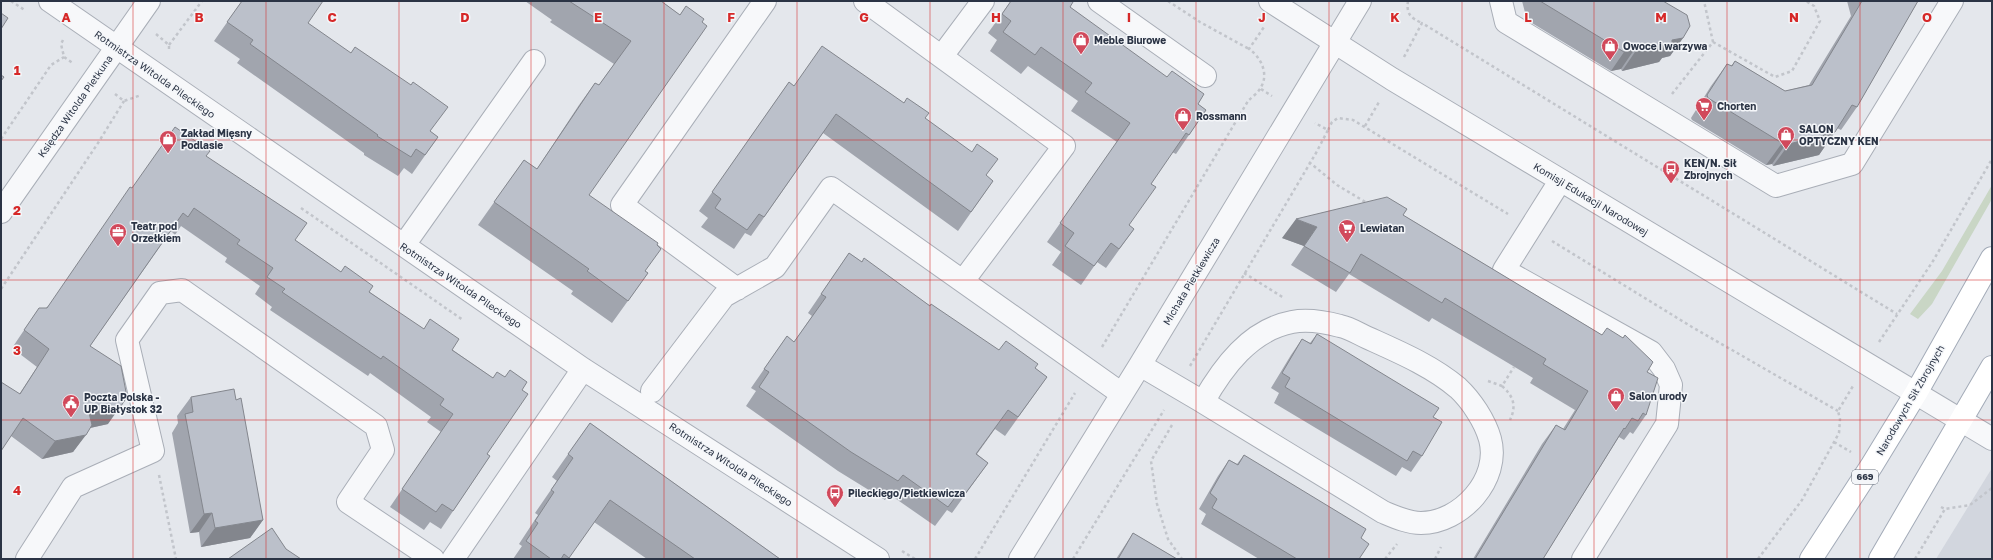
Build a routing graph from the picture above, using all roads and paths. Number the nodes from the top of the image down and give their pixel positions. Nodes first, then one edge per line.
1 (50, 1) edge
2 (149, 1) edge
3 (202, 1) edge
4 (766, 1) edge
5 (865, 1) edge
6 (983, 1) edge
7 (1099, 1) edge
8 (1168, 1) edge
9 (1270, 1) edge
10 (1360, 1) edge
11 (1408, 1) edge
12 (1501, 1) edge
13 (1704, 1) edge
14 (1806, 1) edge
15 (1952, 1) edge
16 (1266, 23) dead end
17 (1422, 23) junction
18 (1335, 42) junction
19 (1713, 42) junction
20 (169, 44) dead end
21 (116, 48) junction
22 (1249, 49) junction
23 (942, 56) junction
24 (64, 57) dead end
25 (534, 62) dead end
26 (1205, 76) dead end
27 (1392, 79) junction
28 (1261, 89) junction
29 (124, 101) dead end
30 (1294, 110) junction
31 (1657, 114) junction
32 (1328, 130) junction
33 (1, 139) edge
34 (1992, 159) edge
35 (1309, 162) junction
36 (1560, 181) junction
37 (1371, 205) edge
38 (1, 212) edge
39 (404, 246) junction
40 (1992, 258) edge
41 (964, 281) junction
42 (1, 289) edge
43 (737, 289) junction
44 (1897, 314) junction
45 (1692, 327) dead end
46 (1866, 363) junction
47 (1140, 365) junction
48 (1992, 367) edge
49 (583, 369) junction
50 (1088, 370) junction
51 (1178, 387) junction
52 (652, 391) dead end
53 (1916, 393) junction
54 (1122, 394) junction
55 (1203, 402) junction
56 (1838, 411) junction
57 (1962, 420) junction
58 (1172, 425) dead end
59 (1992, 439) edge
60 (154, 451) junction
61 (1992, 488) edge
62 (27, 559) edge
63 (176, 559) edge
64 (433, 559) edge
65 (453, 559) edge
66 (878, 559) edge
67 (976, 559) edge
68 (1020, 559) edge
69 (1073, 559) edge
70 (1182, 559) edge
71 (1583, 559) edge
72 (1758, 559) edge
73 (1811, 559) edge
74 (1880, 559) edge
75 (1915, 559) edge

1 - 21 street, Rotmistrza Witolda Pileckiego
2 - 21 street, Księdza Witolda Pietkuna
3 - 20 path
4 - 43 street
5 - 23 street
6 - 23 street
7 - 26 street
8 - 22 path
9 - 18 street, Komisji Edukacji Narodowej
10 - 18 street, Michała Pietkiewicza
11 - 17 path
12 - 31 street
13 - 19 path
14 - 19 path
15 - 31 street
16 - 22 path
17 - 27 path
17 - 44 path
18 - 27 street, Komisji Edukacji Narodowej
18 - 30 street, Michała Pietkiewicza
19 - 31 path
21 - 38 street, Księdza Witolda Pietkuna
21 - 39 street, Rotmistrza Witolda Pileckiego
22 - 28 path
23 - 41 street
24 - 33 path
25 - 39 street
27 - 32 path
27 - 36 street, Komisji Edukacji Narodowej
28 - 30 path
28 - 50 path
29 - 42 path
30 - 32 path
30 - 47 street, Michała Pietkiewicza
32 - 35 path
34 - 44 path
35 - 37 path
35 - 51 path
36 - 46 street, Komisji Edukacji Narodowej
36 - 71 street
39 - 49 street, Rotmistrza Witolda Pileckiego
40 - 53 main road, Narodowych Sił Zbrojnych / 669
41 - 43 street
41 - 50 street
43 - 52 street
44 - 46 path
45 - 56 path
46 - 53 street, Komisji Edukacji Narodowej
46 - 56 path
47 - 51 street
47 - 54 street, Michała Pietkiewicza
48 - 57 main road
49 - 65 street
49 - 66 street, Rotmistrza Witolda Pileckiego
50 - 54 street
50 - 67 path
51 - 55 street
51 - 69 path
53 - 57 street, Komisji Edukacji Narodowej
53 - 73 main road, Narodowych Sił Zbrojnych / 669
54 - 68 street, Michała Pietkiewicza
55 - 55 street
56 - 72 path
57 - 59 street, Komisji Edukacji Narodowej
57 - 74 main road
58 - 70 path
60 - 62 street
60 - 63 path
60 - 64 street
61 - 75 path

